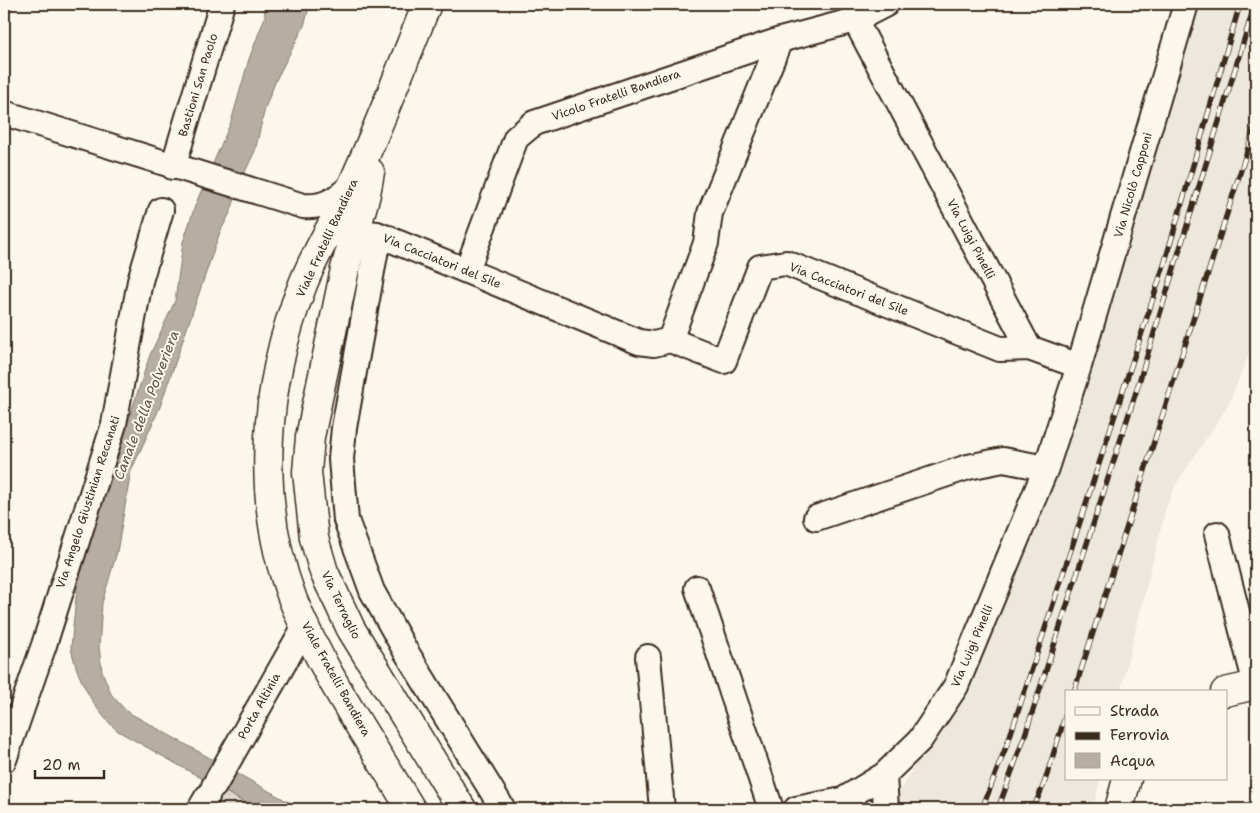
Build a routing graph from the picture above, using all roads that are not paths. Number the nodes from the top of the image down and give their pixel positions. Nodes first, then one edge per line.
1 (222, 4) edge
2 (427, 4) edge
3 (886, 4) edge
4 (1186, 4) edge
5 (855, 20) junction
6 (780, 40) junction
7 (4, 114) edge
8 (376, 130) junction
9 (179, 169) junction
10 (352, 185) junction
11 (161, 210) dead end
12 (354, 238) junction
13 (389, 238) junction
14 (467, 270) junction
15 (341, 287) junction
16 (362, 329) junction
17 (670, 340) junction
18 (1029, 348) junction
19 (1079, 366) junction
20 (1046, 468) junction
21 (816, 518) dead end
22 (1217, 534) dead end
23 (697, 588) dead end
24 (305, 626) junction
25 (648, 657) dead end
26 (1256, 685) edge
27 (1228, 691) edge
28 (4, 760) edge
29 (884, 775) junction
30 (1127, 780) edge
31 (207, 797) edge
32 (411, 809) edge
33 (462, 809) edge
34 (503, 809) edge
35 (662, 809) edge
36 (771, 809) edge
37 (796, 809) edge
38 (886, 809) edge
39 (1119, 809) edge

1 - 9 street, Bastioni San Paolo
2 - 8 main road, Viale Fratelli Bandiera
3 - 5 street
4 - 19 street, Via Nicolò Capponi
5 - 6 street, Vicolo Fratelli Bandiera
5 - 18 street, Via Luigi Pinelli
6 - 14 street, Vicolo Fratelli Bandiera
6 - 17 street
7 - 9 street
8 - 10 main road, Viale Fratelli Bandiera
8 - 12 main road, Via Terraglio
9 - 10 street
10 - 24 main road, Viale Fratelli Bandiera
11 - 28 street, Via Angelo Giustinian Recanati
12 - 13 street, Via Cacciatori del Sile
12 - 15 main road, Via Terraglio
13 - 14 street, Via Cacciatori del Sile
13 - 16 street
14 - 17 street, Via Cacciatori del Sile
15 - 16 street
15 - 33 main road, Via Terraglio
16 - 34 street
17 - 18 street, Via Cacciatori del Sile
18 - 19 street
19 - 20 street, Via Luigi Pinelli
20 - 21 street
20 - 29 street, Via Luigi Pinelli
22 - 26 street
23 - 36 street
24 - 31 street, Porta Altinia
24 - 32 main road, Viale Fratelli Bandiera
25 - 35 street
26 - 27 main road
29 - 37 street, Via Luigi Pinelli
29 - 38 street
30 - 39 main road

